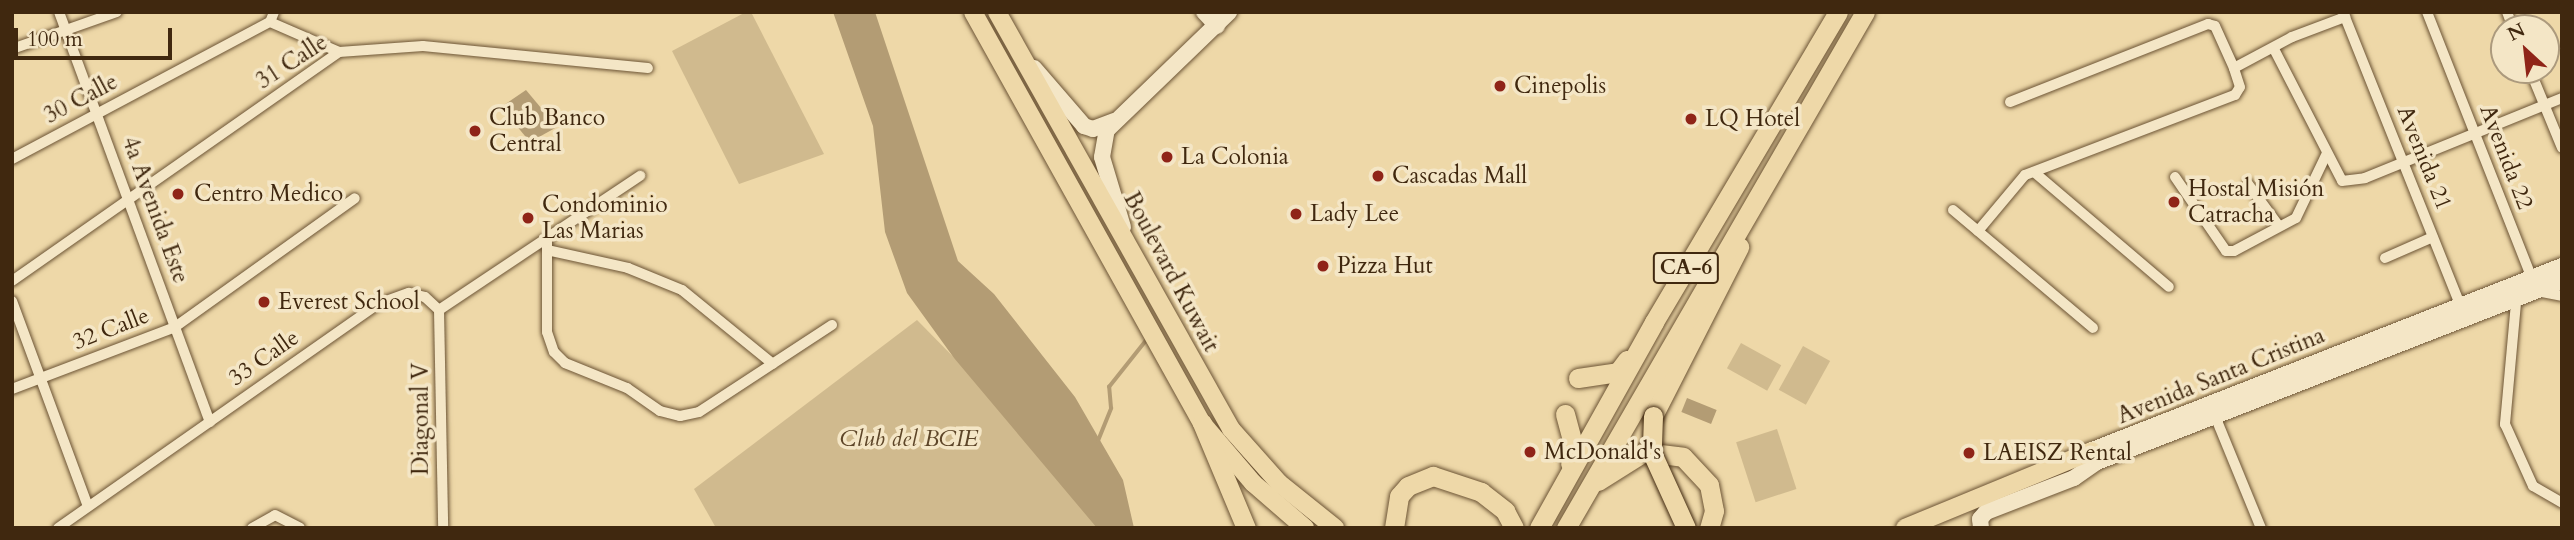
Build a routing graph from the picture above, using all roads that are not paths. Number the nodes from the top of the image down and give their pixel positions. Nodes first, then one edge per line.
1 (59, 12) edge
2 (117, 12) edge
3 (974, 12) edge
4 (997, 12) edge
5 (1204, 12) edge
6 (1229, 12) edge
7 (1838, 12) edge
8 (1865, 12) edge
9 (2427, 12) edge
10 (2344, 15) edge
11 (272, 17) edge
12 (1217, 26) junction
13 (65, 30) junction
14 (12, 49) edge
15 (2274, 49) junction
16 (339, 52) junction
17 (1023, 55) junction
18 (648, 68) dead end
19 (2234, 68) junction
20 (2536, 84) edge
21 (2562, 98) edge
22 (2010, 102) dead end
23 (2544, 105) junction
24 (96, 115) junction
25 (1114, 121) junction
26 (2475, 133) junction
27 (2562, 148) edge
28 (2326, 155) junction
29 (12, 159) edge
30 (2403, 162) junction
31 (2034, 172) junction
32 (640, 176) dead end
33 (2175, 177) dead end
34 (2248, 184) dead end
35 (131, 197) junction
36 (355, 198) dead end
37 (1953, 210) dead end
38 (1746, 212) junction
39 (2279, 226) junction
40 (1978, 231) junction
41 (2433, 237) junction
42 (1126, 238) junction
43 (547, 244) junction
44 (2385, 258) dead end
45 (2562, 266) edge
46 (12, 281) edge
47 (2562, 281) edge
48 (2534, 284) junction
49 (2169, 287) dead end
50 (2517, 291) junction
51 (2562, 296) edge
52 (12, 301) edge
53 (439, 310) junction
54 (2463, 312) junction
55 (1654, 322) junction
56 (832, 325) dead end
57 (175, 327) junction
58 (2093, 328) dead end
59 (773, 364) junction
60 (1578, 378) dead end
61 (42, 379) junction
62 (12, 389) edge
63 (1565, 414) dead end
64 (2215, 416) junction
65 (210, 422) junction
66 (1202, 423) junction
67 (2094, 457) junction
68 (2066, 469) junction
69 (1565, 478) junction
70 (1587, 492) junction
71 (2562, 503) edge
72 (88, 506) junction
73 (58, 528) edge
74 (252, 528) edge
75 (300, 528) edge
76 (443, 528) edge
77 (1246, 528) edge
78 (1305, 528) edge
79 (1335, 528) edge
80 (1394, 528) edge
81 (1514, 528) edge
82 (1539, 528) edge
83 (1566, 528) edge
84 (1686, 528) edge
85 (1709, 528) edge
86 (1896, 528) edge
87 (1905, 528) edge
88 (1931, 528) edge
89 (1980, 528) edge
90 (2260, 528) edge

1 - 13 street, 4a Avenida Este
2 - 13 street
3 - 66 main road, Boulevard Kuwait
4 - 17 main road, Boulevard Kuwait
5 - 12 street
6 - 12 street
7 - 55 highway, CA-6
8 - 38 highway, CA-6
9 - 26 street, Avenida 22
10 - 15 street
10 - 30 street, Avenida 21
11 - 16 street
11 - 24 street, 30 Calle
12 - 25 street
13 - 14 street
13 - 24 street, 4a Avenida Este
15 - 19 street
15 - 28 street
16 - 18 street, 31 Calle
16 - 35 street, 31 Calle
17 - 25 street
17 - 42 main road, Boulevard Kuwait
19 - 22 street
19 - 31 street
20 - 23 street
21 - 23 street
23 - 26 street
23 - 27 street
24 - 29 street, 30 Calle
24 - 35 street, 4a Avenida Este
25 - 42 street
26 - 30 street
26 - 48 street, Avenida 22
28 - 30 street
28 - 39 street
30 - 41 street, Avenida 21
31 - 40 street
31 - 49 street
32 - 43 street
33 - 39 street
34 - 39 street
35 - 46 street, 31 Calle
35 - 57 street, 4a Avenida Este
36 - 57 street, 32 Calle
37 - 40 street
38 - 70 highway, CA-6
38 - 84 highway, bridge
40 - 58 street
41 - 44 street
41 - 54 street, Avenida 21
42 - 79 main road, Boulevard Kuwait
43 - 53 street
43 - 59 street
43 - 59 street
45 - 48 street, Avenida Santa Cristina
47 - 48 street, Avenida Santa Cristina
48 - 50 street, Avenida Santa Cristina
48 - 51 street
50 - 54 street, Avenida Santa Cristina
50 - 71 street
52 - 61 street
53 - 65 street, 33 Calle
53 - 76 street, Diagonal V
54 - 64 street, Avenida Santa Cristina
54 - 67 street, Avenida Santa Cristina
55 - 60 highway
55 - 69 highway, CA-6
56 - 59 street
57 - 61 street, 32 Calle
57 - 65 street, 4a Avenida Este
61 - 62 street, 32 Calle
61 - 72 street
63 - 69 highway
64 - 67 street, Avenida Santa Cristina
64 - 90 street
65 - 72 street, 33 Calle
66 - 77 highway
66 - 78 main road, Boulevard Kuwait
67 - 68 main road
67 - 86 street, Avenida Santa Cristina
67 - 89 street, Avenida Santa Cristina
68 - 87 main road
68 - 88 main road
69 - 82 highway, CA-6
70 - 83 highway, CA-6
70 - 85 highway
72 - 73 street, 33 Calle
74 - 75 street
80 - 81 highway

